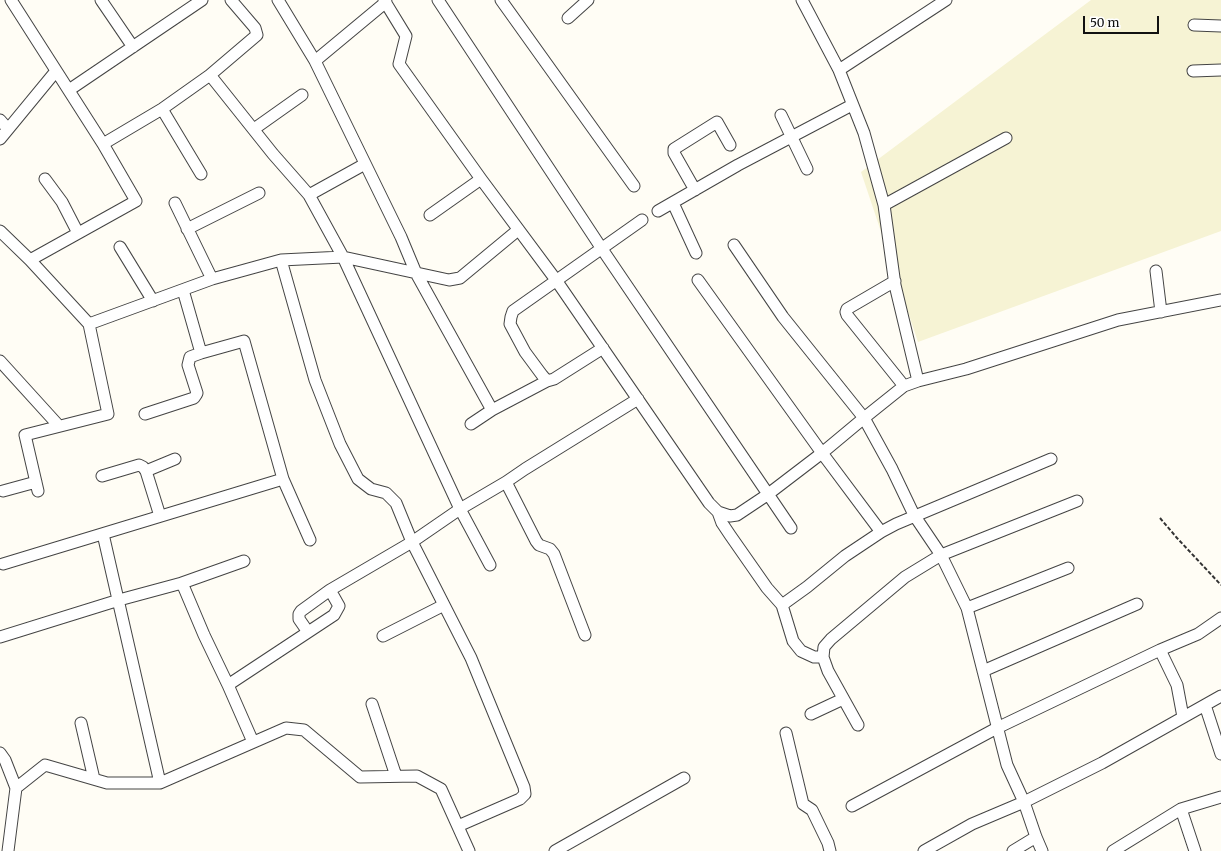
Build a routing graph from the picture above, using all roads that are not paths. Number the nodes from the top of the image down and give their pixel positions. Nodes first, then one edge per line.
1 (11, 0) edge
2 (101, 0) edge
3 (202, 0) edge
4 (231, 0) edge
5 (278, 0) edge
6 (438, 0) edge
7 (501, 0) edge
8 (588, 0) edge
9 (802, 0) edge
10 (946, 0) edge
11 (385, 1) edge
12 (568, 18) dead end
13 (1194, 25) dead end
14 (1221, 26) edge
15 (133, 47) junction
16 (315, 61) junction
17 (839, 70) junction
18 (1221, 70) edge
19 (56, 71) junction
20 (1193, 71) dead end
21 (210, 75) junction
22 (69, 90) junction
23 (302, 95) dead end
24 (852, 105) junction
25 (162, 109) junction
26 (781, 115) dead end
27 (0, 120) edge
28 (8, 129) junction
29 (254, 129) junction
30 (791, 137) junction
31 (1006, 138) dead end
32 (0, 139) edge
33 (103, 144) junction
34 (730, 145) dead end
35 (365, 164) junction
36 (807, 168) dead end
37 (201, 174) dead end
38 (45, 179) dead end
39 (480, 179) junction
40 (634, 186) dead end
41 (695, 190) junction
42 (259, 193) dead end
43 (309, 195) junction
44 (672, 203) junction
45 (175, 204) dead end
46 (884, 205) junction
47 (658, 211) dead end
48 (430, 215) dead end
49 (642, 220) dead end
50 (187, 228) junction
51 (0, 230) edge
52 (518, 230) junction
53 (78, 233) junction
54 (734, 244) dead end
55 (120, 247) dead end
56 (602, 249) junction
57 (696, 253) dead end
58 (343, 257) junction
59 (30, 260) junction
60 (281, 260) junction
61 (1156, 271) dead end
62 (416, 273) junction
63 (212, 279) junction
64 (556, 280) junction
65 (698, 280) dead end
66 (895, 281) junction
67 (182, 290) junction
68 (1221, 300) edge
69 (153, 301) junction
70 (1161, 312) junction
71 (89, 324) junction
72 (603, 348) junction
73 (201, 353) junction
74 (0, 361) edge
75 (12, 374) junction
76 (0, 376) edge
77 (547, 381) junction
78 (918, 381) junction
79 (904, 386) junction
80 (638, 399) junction
81 (492, 410) junction
82 (145, 414) dead end
83 (864, 418) junction
84 (471, 424) dead end
85 (59, 426) junction
86 (822, 454) junction
87 (175, 459) dead end
88 (1052, 459) dead end
89 (146, 471) junction
90 (102, 476) dead end
91 (283, 479) junction
92 (506, 482) junction
93 (3, 491) dead end
94 (767, 495) junction
95 (1077, 501) dead end
96 (460, 509) junction
97 (718, 512) junction
98 (914, 515) junction
99 (160, 516) junction
100 (790, 528) dead end
101 (881, 532) junction
102 (103, 534) junction
103 (310, 540) dead end
104 (412, 542) junction
105 (941, 556) junction
106 (244, 561) dead end
107 (3, 564) dead end
108 (490, 565) dead end
109 (1068, 568) dead end
110 (182, 583) junction
111 (330, 590) junction
112 (119, 600) junction
113 (1137, 604) dead end
114 (444, 605) junction
115 (782, 605) junction
116 (967, 608) junction
117 (1221, 618) edge
118 (308, 632) junction
119 (585, 635) dead end
120 (383, 636) dead end
121 (0, 637) edge
122 (1160, 650) junction
123 (823, 657) junction
124 (983, 671) junction
125 (228, 685) junction
126 (1221, 696) edge
127 (843, 699) junction
128 (372, 704) dead end
129 (1205, 705) junction
130 (811, 714) dead end
131 (1183, 717) junction
132 (81, 723) dead end
133 (858, 726) dead end
134 (997, 728) junction
135 (786, 733) dead end
136 (253, 742) junction
137 (0, 753) edge
138 (1221, 754) edge
139 (396, 776) junction
140 (684, 778) dead end
141 (94, 779) junction
142 (160, 783) junction
143 (16, 788) junction
144 (1221, 797) edge
145 (1024, 802) junction
146 (852, 806) dead end
147 (1181, 809) junction
148 (458, 826) junction
149 (1036, 837) junction
150 (8, 851) edge
151 (469, 851) edge
152 (555, 851) edge
153 (830, 851) edge
154 (924, 851) edge
155 (1013, 851) edge
156 (1042, 851) edge
157 (1113, 851) edge
158 (1195, 851) edge

1 - 19 street
2 - 15 street
3 - 15 street
4 - 21 street
5 - 16 street
6 - 56 street
7 - 40 street
8 - 12 street
9 - 17 street
10 - 17 street
11 - 16 street
11 - 39 street
13 - 14 street
15 - 22 street
16 - 35 street
17 - 24 street
18 - 20 street
19 - 22 street
19 - 28 street
21 - 25 street
21 - 29 street
22 - 33 street
23 - 29 street
24 - 30 street
24 - 46 street
25 - 33 street
25 - 37 street
26 - 30 street
27 - 28 street
28 - 32 street
29 - 43 street
30 - 36 street
30 - 41 street
31 - 46 street
33 - 53 street
34 - 41 street
35 - 43 street
35 - 62 street
38 - 53 street
39 - 48 street
39 - 52 street
41 - 44 street
42 - 50 street
43 - 58 street
44 - 47 street
44 - 57 street
45 - 50 street
46 - 66 street
49 - 56 street
50 - 63 street
51 - 59 street
52 - 62 street
52 - 64 street
53 - 59 street
54 - 83 street
55 - 69 street
56 - 64 street
56 - 94 street
58 - 60 street
58 - 62 street
58 - 96 street
59 - 71 street
60 - 63 street
60 - 104 street
61 - 70 street
62 - 81 street
63 - 67 street
64 - 72 street
64 - 77 street
65 - 86 street
66 - 78 street
66 - 79 street
67 - 69 street
67 - 73 street
68 - 70 street
69 - 71 street
70 - 78 street
71 - 85 street
72 - 77 street
72 - 80 street
73 - 82 street
73 - 91 street
74 - 75 street
75 - 76 street
75 - 85 street
77 - 81 street
78 - 79 street
79 - 83 street
80 - 92 street
80 - 97 street
81 - 84 street
83 - 86 street
83 - 98 street
85 - 93 street
86 - 94 street
86 - 101 street
87 - 89 street
88 - 98 street
89 - 90 street
89 - 99 street
91 - 99 street
91 - 103 street
92 - 96 street
92 - 119 street
94 - 97 street
94 - 100 street
95 - 105 street
96 - 104 street
96 - 108 street
97 - 115 street
98 - 101 street
98 - 105 street
99 - 102 street
101 - 115 street
102 - 107 street
102 - 112 street
104 - 111 street
104 - 114 street
105 - 116 street
105 - 123 street
106 - 110 street
109 - 116 street
110 - 112 street
110 - 125 street
111 - 118 street
111 - 118 street
112 - 121 street
112 - 142 street
113 - 124 street
114 - 120 street
114 - 148 street
115 - 123 street
116 - 124 street
117 - 122 street
118 - 125 street
122 - 131 street
122 - 134 street
123 - 127 street
124 - 134 street
125 - 136 street
126 - 129 street
127 - 130 street
127 - 133 street
128 - 139 street
129 - 131 street
129 - 138 street
131 - 145 street
132 - 141 street
134 - 145 street
134 - 146 street
135 - 153 street
136 - 139 street
136 - 142 street
137 - 143 street
139 - 148 street
140 - 152 street
141 - 142 street
141 - 143 street
143 - 150 street
144 - 147 street
145 - 149 street
145 - 154 street
147 - 157 street
147 - 158 street
148 - 151 street
149 - 155 street
149 - 156 street

